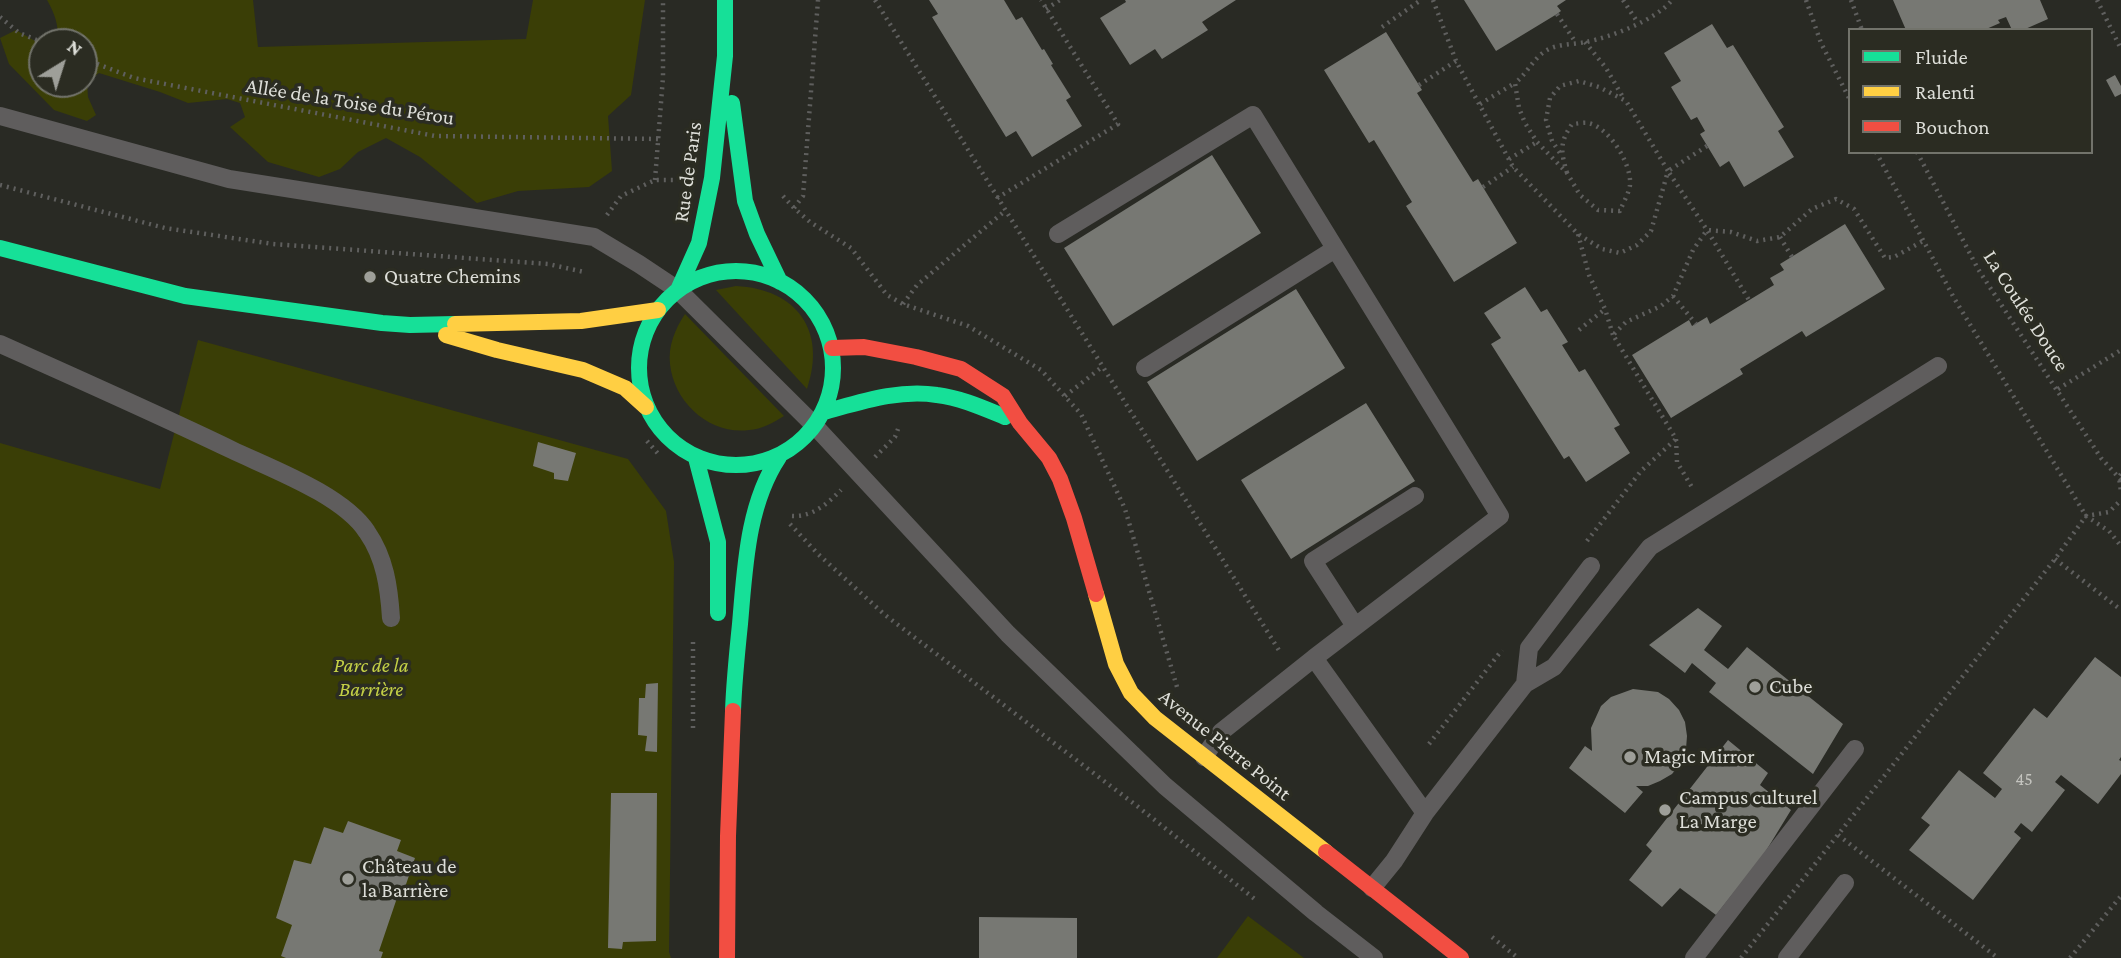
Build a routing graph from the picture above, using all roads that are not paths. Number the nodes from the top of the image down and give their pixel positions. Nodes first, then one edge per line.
1 (725, 0) edge
2 (725, 56) junction
3 (0, 116) edge
4 (1058, 234) dead end
5 (0, 248) edge
6 (1335, 249) junction
7 (780, 282) junction
8 (678, 290) junction
9 (658, 310) junction
10 (411, 325) junction
11 (0, 344) edge
12 (832, 348) junction
13 (1938, 366) dead end
14 (1145, 368) dead end
15 (646, 407) junction
16 (819, 418) junction
17 (1020, 423) junction
18 (779, 457) junction
19 (696, 458) junction
20 (1415, 496) dead end
21 (1591, 566) dead end
22 (391, 618) dead end
23 (719, 624) dead end
24 (1355, 626) junction
25 (1314, 658) junction
26 (721, 663) dead end
27 (1525, 684) junction
28 (1855, 749) dead end
29 (1204, 757) junction
30 (1425, 813) junction
31 (729, 836) junction
32 (1846, 883) dead end
33 (1372, 888) junction
34 (727, 958) edge
35 (1374, 958) edge
36 (1461, 958) edge
37 (1694, 958) edge
38 (1787, 958) edge

1 - 2 main road, Rue de Paris
2 - 7 main road, Rue de Paris
2 - 8 main road, Rue de Paris
3 - 8 lane
4 - 6 lane
5 - 10 main road
6 - 14 lane
6 - 24 lane
7 - 8 main road
7 - 12 main road
8 - 9 main road
8 - 16 lane
9 - 10 main road
9 - 15 main road
10 - 15 main road
11 - 22 lane
12 - 16 main road
12 - 17 main road, Avenue Pierre Point
13 - 27 lane
15 - 19 main road
16 - 17 main road, Avenue Pierre Point
16 - 18 main road
16 - 35 lane
17 - 29 main road, Avenue Pierre Point
18 - 19 main road
18 - 31 main road
19 - 23 main road
20 - 24 lane
21 - 27 lane
24 - 25 lane
25 - 29 lane
25 - 30 lane
26 - 31 main road
27 - 30 lane
28 - 37 lane
29 - 33 main road, Avenue Pierre Point
30 - 33 lane
31 - 34 main road
32 - 38 lane
33 - 36 main road, Avenue Pierre Point

